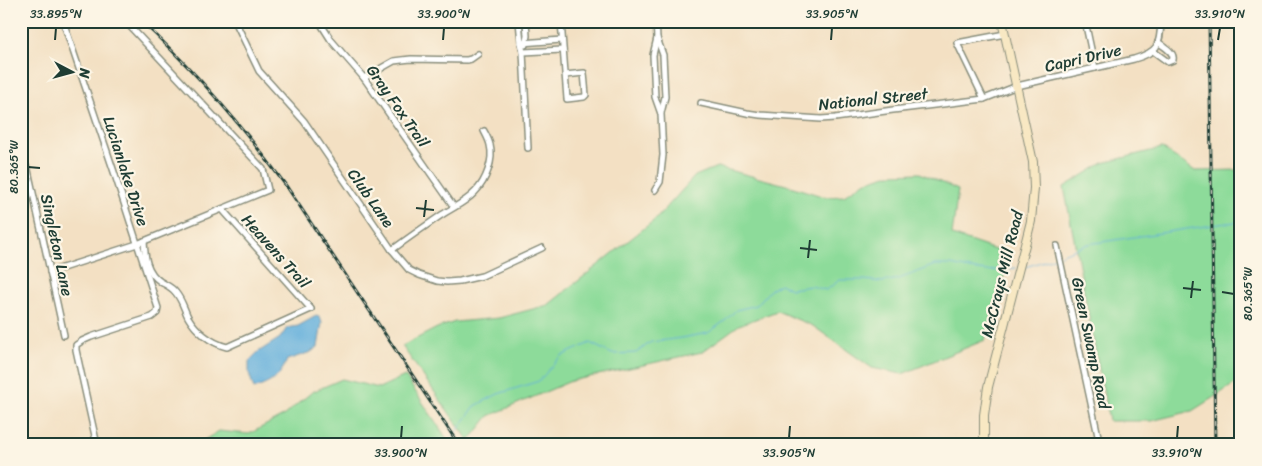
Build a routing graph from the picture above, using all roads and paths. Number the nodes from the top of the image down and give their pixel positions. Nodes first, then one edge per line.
1 (63, 21) edge
2 (125, 21) edge
3 (235, 21) edge
4 (319, 21) edge
5 (519, 21) edge
6 (526, 21) edge
7 (561, 21) edge
8 (656, 21) edge
9 (1002, 21) edge
10 (1084, 21) edge
11 (1161, 21) edge
12 (1005, 34) junction
13 (657, 38) junction
14 (562, 40) junction
15 (523, 42) junction
16 (1158, 42) junction
17 (563, 50) junction
18 (1154, 51) junction
19 (523, 52) junction
20 (478, 54) dead end
21 (1095, 68) junction
22 (565, 75) junction
23 (364, 78) junction
24 (1017, 86) junction
25 (984, 99) junction
26 (701, 103) dead end
27 (661, 114) junction
28 (484, 131) dead end
29 (528, 148) dead end
30 (21, 163) edge
31 (655, 190) dead end
32 (454, 207) junction
33 (222, 209) junction
34 (144, 241) junction
35 (137, 244) junction
36 (542, 248) dead end
37 (1058, 249) dead end
38 (392, 250) junction
39 (50, 272) junction
40 (64, 335) dead end
41 (97, 445) edge
42 (984, 445) edge
43 (1100, 445) edge

1 - 35 street, Lucianlake Drive
2 - 33 street
3 - 38 street, Club Lane
4 - 23 street, Gray Fox Trail
5 - 15 street
6 - 15 street
7 - 14 street
8 - 13 street
9 - 12 street, McCrays Mill Road
10 - 21 street
11 - 16 street
12 - 24 street, McCrays Mill Road
12 - 25 street
13 - 27 street
13 - 27 street
14 - 15 street
14 - 17 street
15 - 19 street
16 - 18 street
16 - 18 street
17 - 19 street
17 - 22 street
18 - 21 street, Capri Drive
19 - 29 street
20 - 23 street
21 - 24 street, Capri Drive
22 - 22 street
23 - 32 street, Gray Fox Trail
24 - 25 street, National Street
24 - 42 street, McCrays Mill Road
25 - 26 street, National Street
27 - 31 street
28 - 32 street
30 - 39 street, Singleton Lane
32 - 38 street
33 - 34 street
33 - 34 street, Heavens Trail
34 - 35 street
35 - 39 street
35 - 41 street, Lucianlake Drive
36 - 38 street, Club Lane
37 - 43 street, Green Swamp Road
39 - 40 street, Singleton Lane

